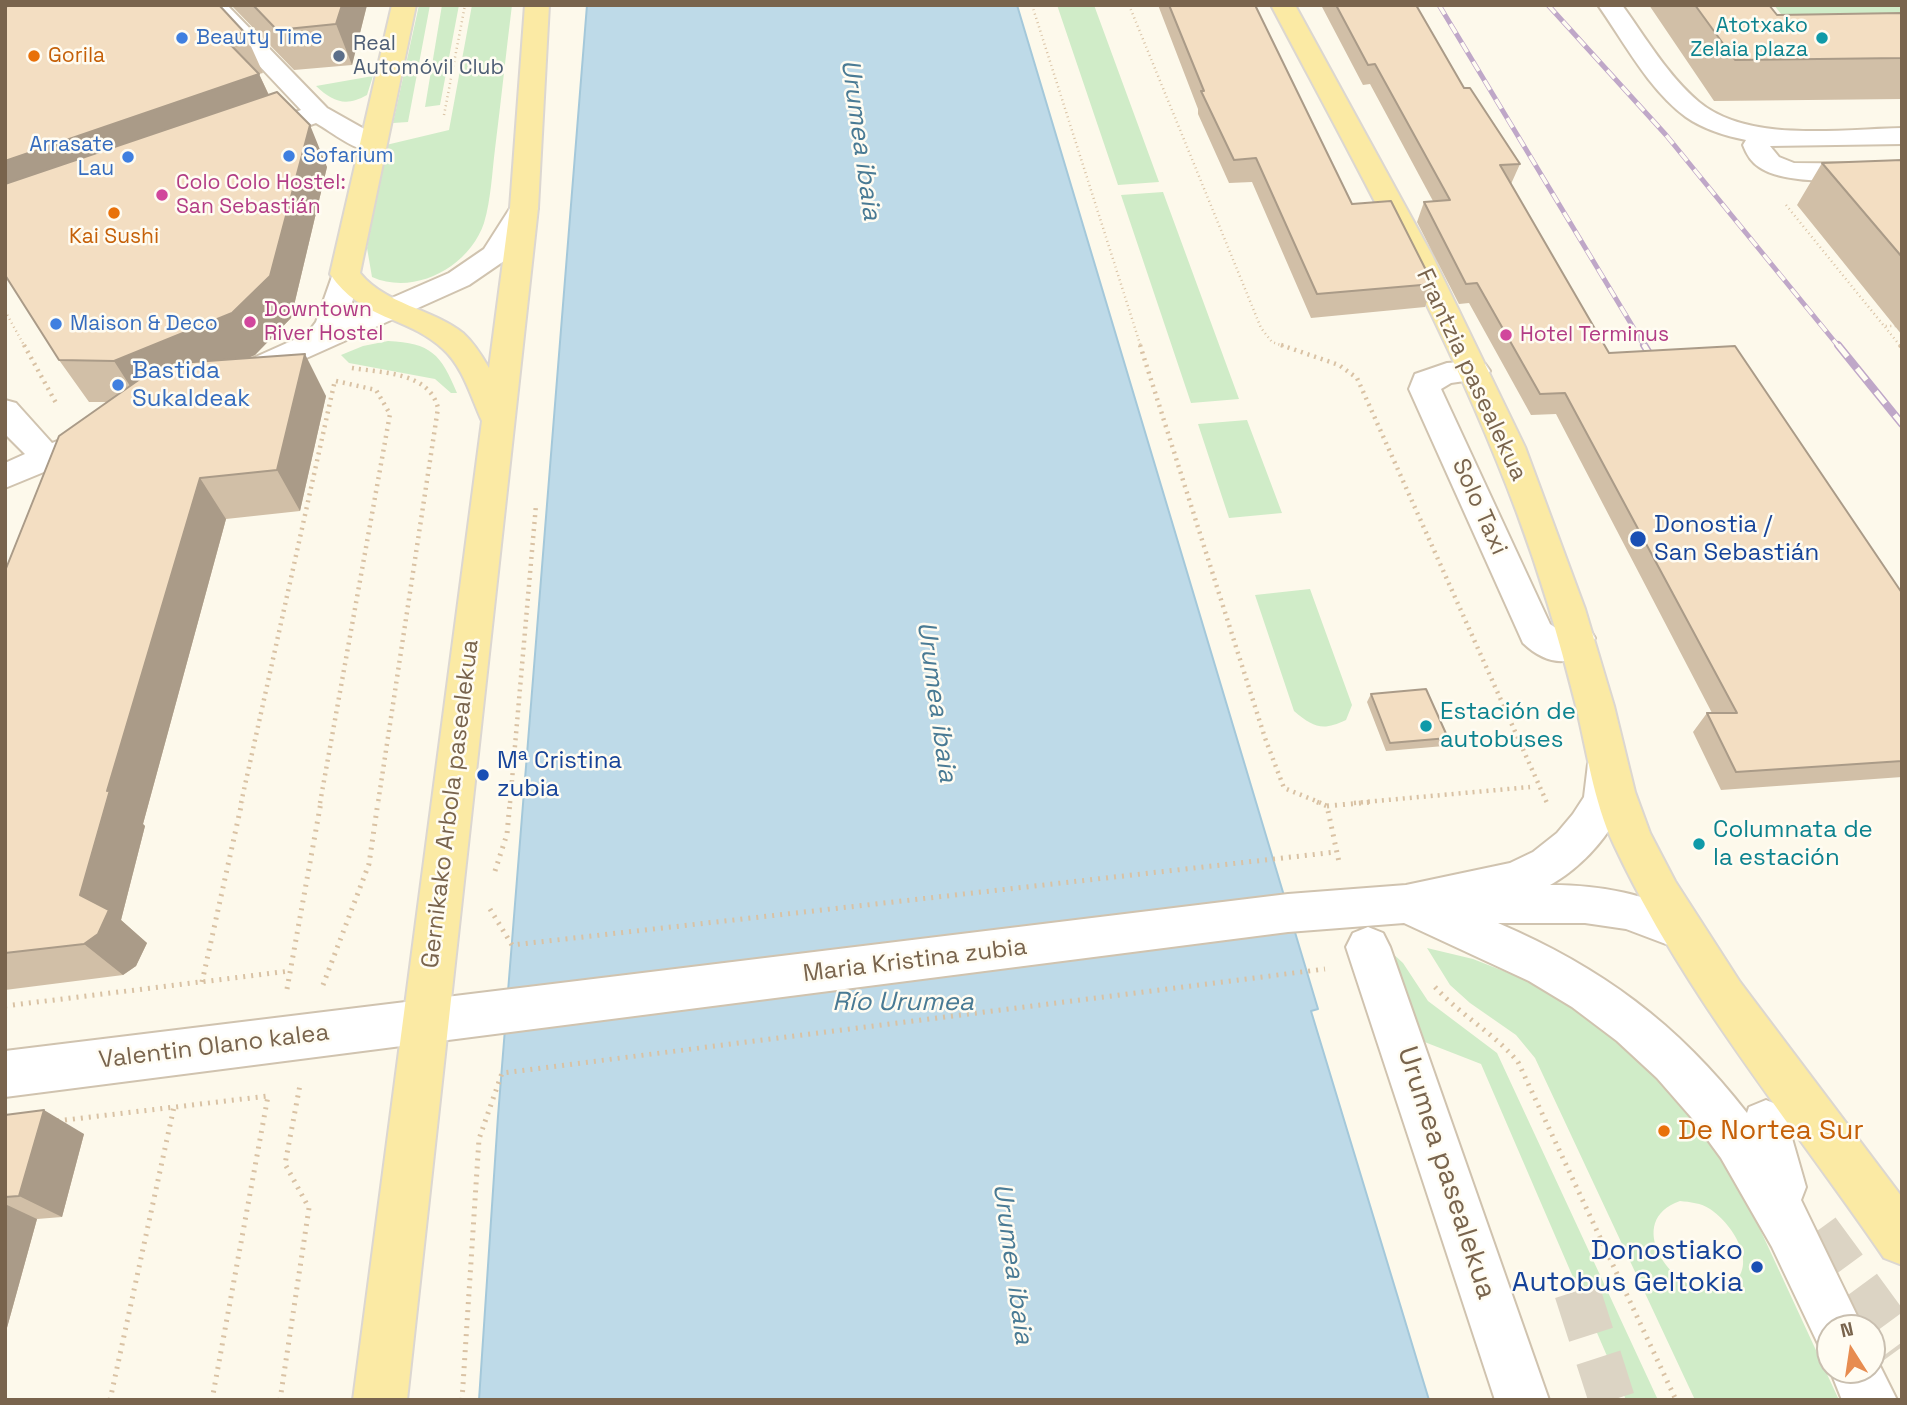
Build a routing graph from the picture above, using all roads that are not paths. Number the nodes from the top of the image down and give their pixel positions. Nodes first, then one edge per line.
1 (214, 5) edge
2 (404, 5) edge
3 (537, 5) edge
4 (1283, 5) edge
5 (1609, 5) edge
6 (318, 113) junction
7 (1764, 136) junction
8 (1902, 136) edge
9 (373, 145) junction
10 (227, 146) edge
11 (1902, 172) edge
12 (524, 208) junction
13 (345, 274) junction
14 (393, 310) junction
15 (317, 343) junction
16 (1474, 371) junction
17 (211, 388) edge
18 (5, 411) edge
19 (498, 420) junction
20 (122, 426) edge
21 (46, 459) junction
22 (5, 476) edge
23 (36, 495) edge
24 (1576, 638) junction
25 (1608, 765) junction
26 (1406, 904) junction
27 (1679, 929) junction
28 (1368, 947) dead end
29 (424, 1023) junction
30 (5, 1074) edge
31 (1766, 1124) dead end
32 (1794, 1233) junction
33 (1902, 1240) edge
34 (1831, 1314) edge
35 (1863, 1384) edge
36 (380, 1400) edge
37 (1522, 1400) edge
38 (1870, 1400) edge

1 - 6 street
2 - 9 main road
3 - 12 main road, Gernikako Arbola pasealekua
4 - 16 main road, Frantzia pasealekua
5 - 7 street
6 - 9 street
6 - 10 street
7 - 8 street
7 - 11 street
9 - 13 main road
12 - 14 street
12 - 19 main road, Gernikako Arbola pasealekua
13 - 14 main road
13 - 15 street
14 - 15 street
14 - 19 main road
15 - 17 street
16 - 24 main road, Frantzia pasealekua
16 - 24 street, Solo Taxi
18 - 21 street
19 - 29 main road, Gernikako Arbola pasealekua
20 - 21 street
21 - 22 street
21 - 23 street
24 - 25 main road, Frantzia pasealekua
25 - 26 street, Frantzia pasealekua
25 - 27 main road, Frantzia pasealekua
26 - 27 street
26 - 29 street, Maria Kristina zubia
26 - 32 street
27 - 33 main road, Frantzia pasealekua
28 - 37 street, Urumea pasealekua
29 - 30 street, Valentin Olano kalea
29 - 36 main road, Gernikako Arbola pasealekua
31 - 32 street
32 - 34 street
35 - 38 street

